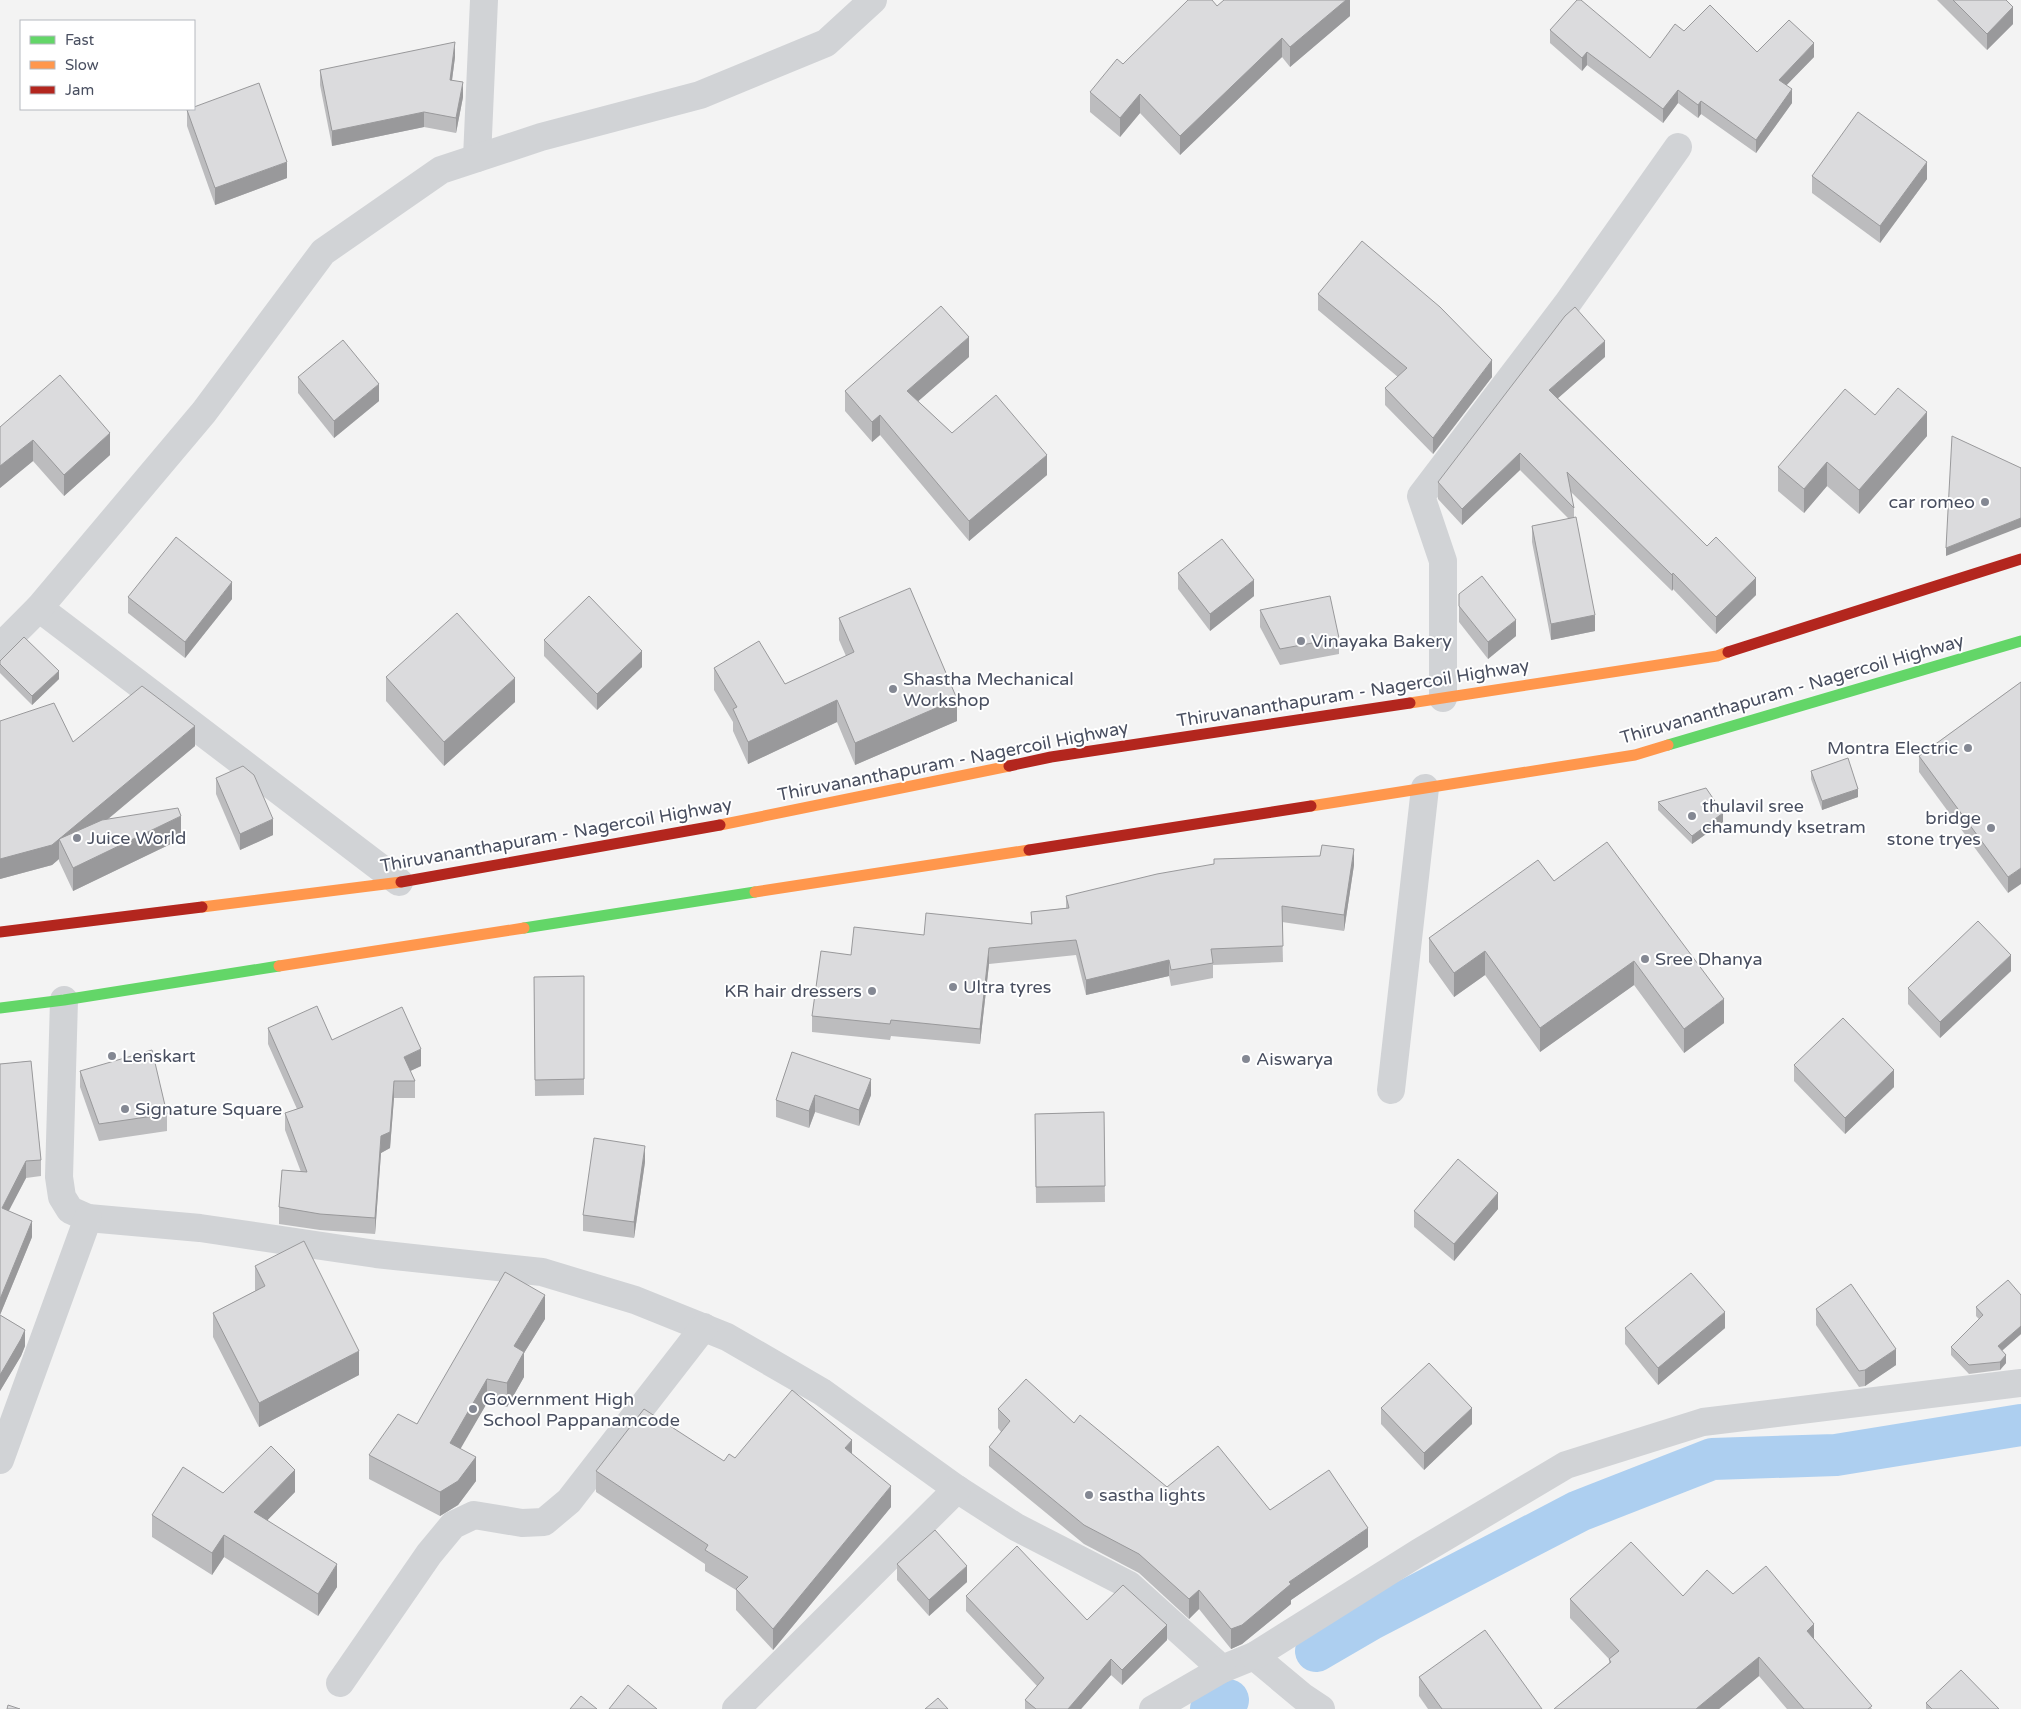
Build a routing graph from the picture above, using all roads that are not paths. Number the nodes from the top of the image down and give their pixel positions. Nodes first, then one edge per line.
1 (484, 0) edge
2 (873, 0) edge
3 (1678, 147) dead end
4 (477, 158) junction
5 (2021, 559) edge
6 (39, 608) junction
7 (2021, 641) edge
8 (0, 647) edge
9 (1443, 698) junction
10 (1425, 788) junction
11 (399, 882) junction
12 (0, 932) edge
13 (64, 1000) junction
14 (0, 1008) edge
15 (1391, 1090) dead end
16 (88, 1218) junction
17 (704, 1327) junction
18 (2021, 1383) edge
19 (0, 1460) edge
20 (957, 1489) junction
21 (1254, 1656) junction
22 (1222, 1669) junction
23 (340, 1683) dead end
24 (1302, 1705) edge
25 (736, 1709) edge
26 (1153, 1709) edge

1 - 4 street
2 - 4 street
3 - 9 street
4 - 6 street
5 - 9 main road, Thiruvananthapuram - Nagercoil Highway
6 - 8 street
6 - 11 street
7 - 10 main road, Thiruvananthapuram - Nagercoil Highway
9 - 11 main road, Thiruvananthapuram - Nagercoil Highway
10 - 13 main road, Thiruvananthapuram - Nagercoil Highway
10 - 15 street
11 - 12 main road, Thiruvananthapuram - Nagercoil Highway
13 - 14 main road, Thiruvananthapuram - Nagercoil Highway
13 - 16 street
16 - 17 street
16 - 19 street
17 - 20 street
17 - 23 street
18 - 21 street
20 - 22 street
20 - 25 street
21 - 22 street
21 - 24 street
22 - 26 street

